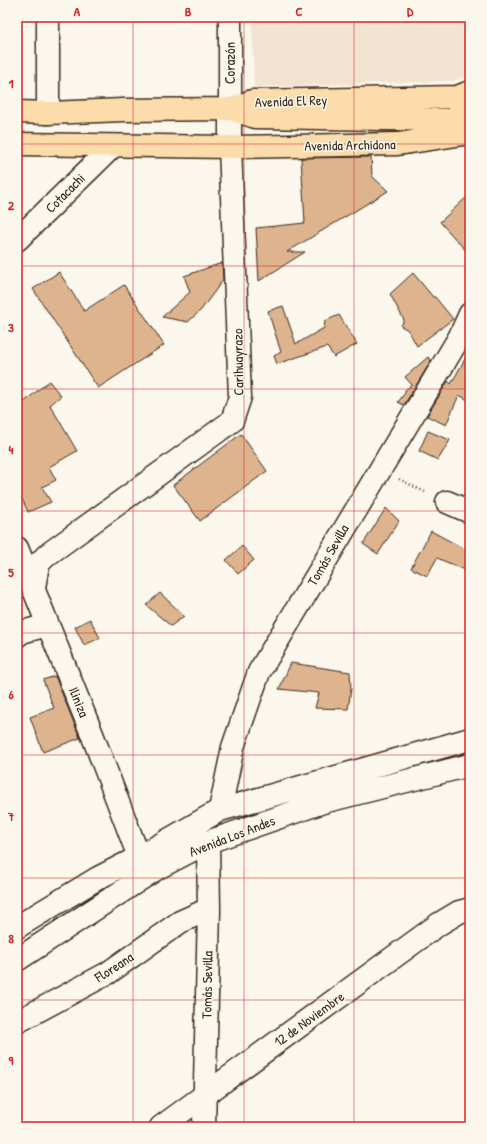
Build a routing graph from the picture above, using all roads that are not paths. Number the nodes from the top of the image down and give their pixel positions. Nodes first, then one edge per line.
1 (48, 17) edge
2 (230, 17) edge
3 (470, 92) edge
4 (231, 110) junction
5 (17, 112) edge
6 (48, 113) junction
7 (470, 113) edge
8 (470, 133) edge
9 (17, 144) edge
10 (113, 146) junction
11 (230, 147) junction
12 (17, 240) edge
13 (470, 314) edge
14 (447, 502) road end
15 (470, 512) edge
16 (17, 548) edge
17 (34, 588) junction
18 (48, 625) junction
19 (17, 636) edge
20 (470, 739) edge
21 (470, 765) edge
22 (220, 810) junction
23 (208, 842) junction
24 (139, 857) junction
25 (209, 909) junction
26 (464, 911) edge
27 (17, 927) edge
28 (17, 960) edge
29 (17, 1022) edge
30 (204, 1094) junction
31 (161, 1127) edge
32 (204, 1127) edge

1 - 6 street
2 - 4 street, Corazón
3 - 4 main road, Avenida El Rey
4 - 6 main road, Avenida El Rey
4 - 7 main road
4 - 11 street, Carihuayrazo
5 - 6 main road, Avenida El Rey
8 - 11 main road, Avenida Archidona
9 - 10 main road
10 - 11 main road
10 - 12 street, Cotacachi
11 - 17 street, Carihuayrazo
13 - 22 street, Tomás Sevilla
14 - 15 street
16 - 17 street, Iliniza
17 - 18 street, Iliniza
18 - 19 street
18 - 24 street, Iliniza
20 - 22 street, Avenida Los Andes
21 - 23 street, Avenida Los Andes
22 - 24 street, Avenida Los Andes
23 - 25 street, Tomás Sevilla
23 - 28 street, Avenida Los Andes
24 - 27 street, Avenida Los Andes
25 - 29 street, Floreana
25 - 30 street, Tomás Sevilla
26 - 30 street, 12 de Noviembre
30 - 31 street, 12 de Noviembre
30 - 32 street, Tomás Sevilla

